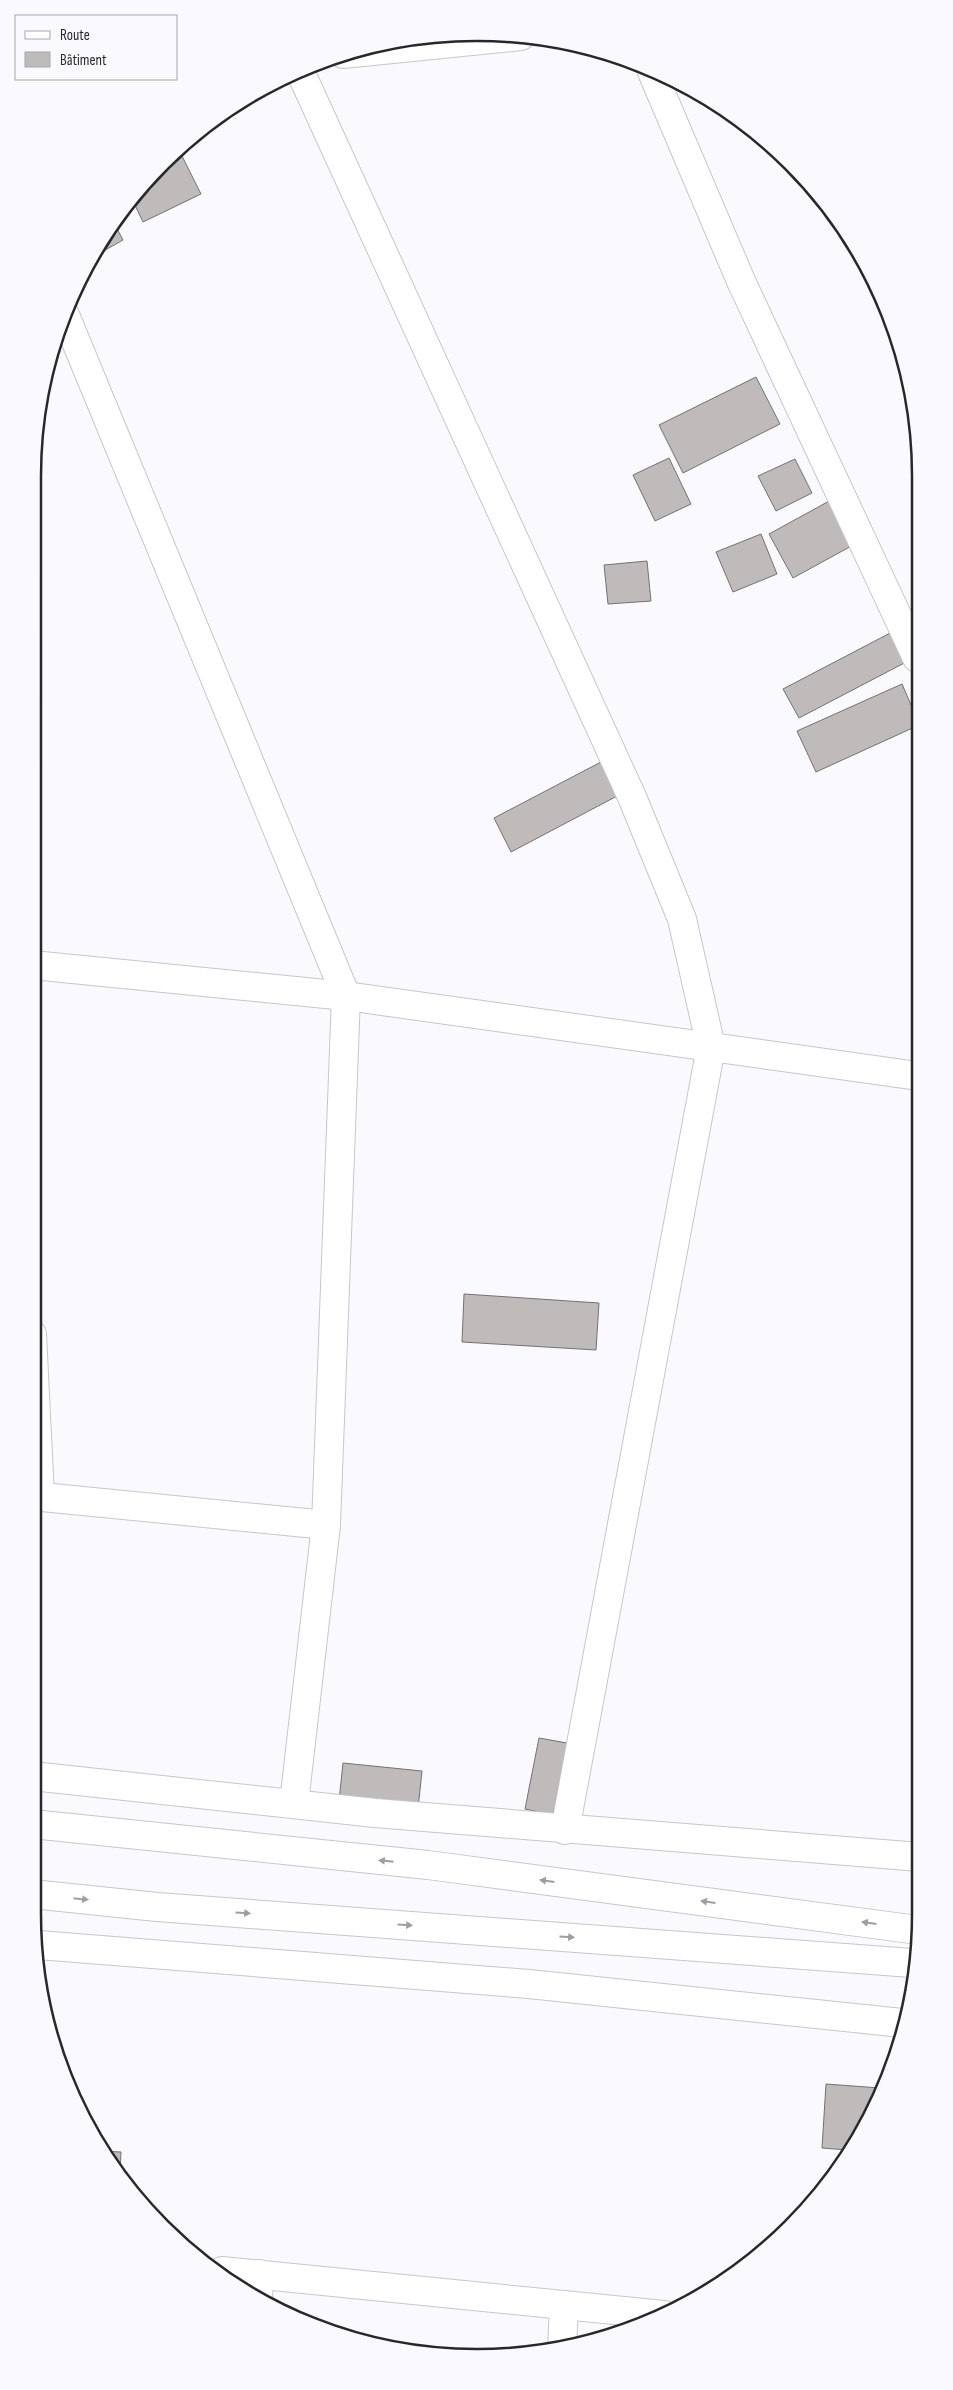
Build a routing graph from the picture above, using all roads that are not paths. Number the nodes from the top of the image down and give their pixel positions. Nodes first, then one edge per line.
1 (470, 41) edge
2 (403, 48) edge
3 (303, 77) edge
4 (655, 80) edge
5 (69, 324) edge
6 (912, 647) edge
7 (41, 966) edge
8 (346, 996) junction
9 (711, 1047) junction
10 (912, 1075) edge
11 (41, 1496) edge
12 (326, 1524) junction
13 (41, 1777) edge
14 (294, 1803) junction
15 (41, 1825) edge
16 (565, 1830) junction
17 (912, 1856) edge
18 (41, 1895) edge
19 (911, 1929) edge
20 (42, 1944) edge
21 (909, 1963) edge
22 (898, 2023) edge
23 (245, 2281) edge
24 (258, 2287) edge
25 (564, 2305) junction
26 (650, 2313) edge
27 (562, 2340) edge

1 - 2 street
3 - 9 street
4 - 6 street
5 - 8 street
7 - 8 street
8 - 9 street
8 - 12 street
9 - 10 street
9 - 16 street
11 - 12 street
12 - 14 street
13 - 14 street
14 - 16 street
19 -> 15 street
16 - 17 street
18 -> 21 street
20 - 22 street
23 - 24 street
24 - 25 street
25 - 26 street
25 - 27 street

